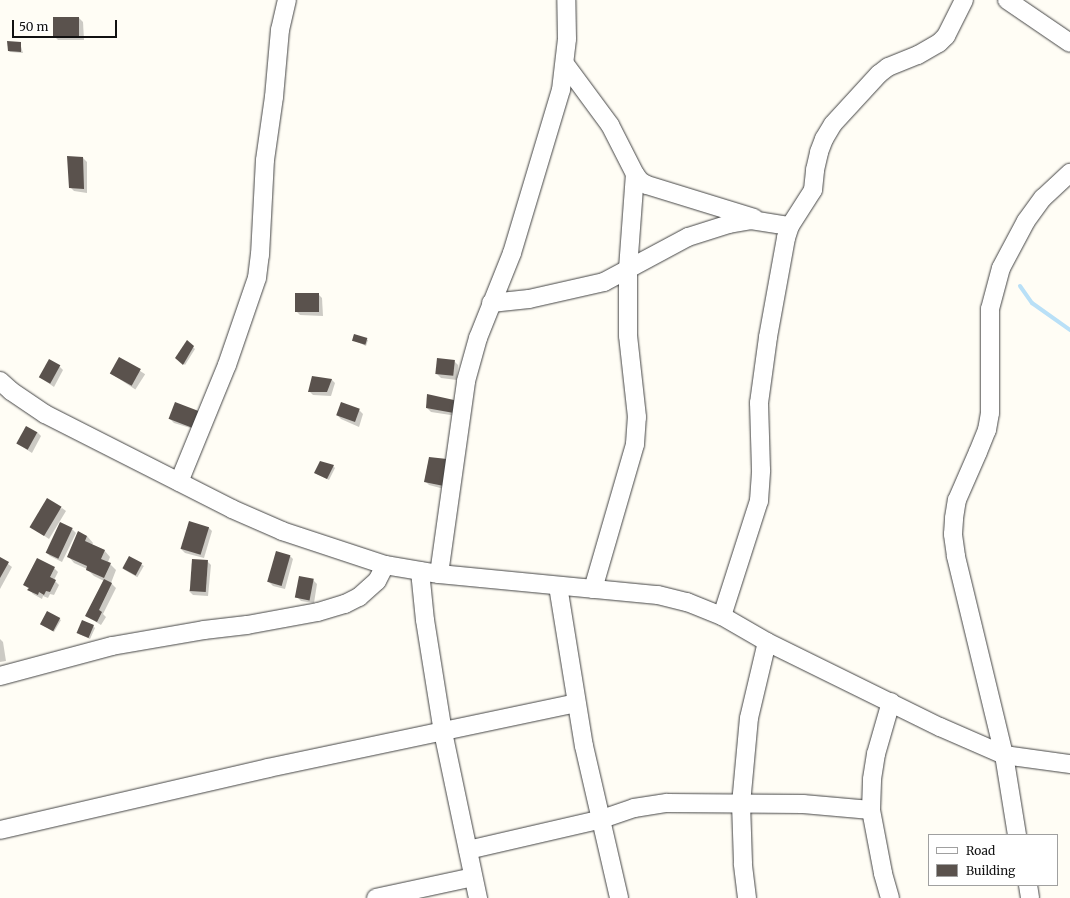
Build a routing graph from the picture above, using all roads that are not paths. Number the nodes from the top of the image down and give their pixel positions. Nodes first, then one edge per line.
1 (287, 0) edge
2 (566, 0) edge
3 (964, 0) edge
4 (1007, 0) edge
5 (1070, 43) edge
6 (565, 64) junction
7 (1070, 173) edge
8 (634, 174) junction
9 (763, 221) junction
10 (790, 226) junction
11 (628, 269) junction
12 (491, 303) junction
13 (0, 380) edge
14 (179, 482) junction
15 (385, 565) junction
16 (420, 571) junction
17 (439, 574) junction
18 (558, 586) junction
19 (593, 589) junction
20 (722, 616) junction
21 (767, 642) junction
22 (0, 676) edge
23 (891, 702) junction
24 (576, 703) junction
25 (443, 732) junction
26 (1004, 755) junction
27 (1070, 764) edge
28 (741, 804) junction
29 (871, 810) junction
30 (602, 819) junction
31 (0, 830) edge
32 (1017, 834) edge
33 (468, 850) junction
34 (474, 877) junction
35 (1028, 886) edge
36 (376, 898) edge
37 (478, 898) edge
38 (619, 898) edge
39 (747, 898) edge
40 (890, 898) edge
41 (1030, 898) edge

1 - 14 street
2 - 6 street
3 - 10 street
4 - 5 street
6 - 8 street
6 - 12 street
7 - 26 street
8 - 9 street
8 - 11 street
9 - 10 street
9 - 11 street
10 - 20 street
11 - 12 street
11 - 19 street
12 - 17 street
13 - 14 street
14 - 15 street
15 - 16 street
15 - 22 street
16 - 17 street
16 - 25 street
17 - 18 street
18 - 19 street
18 - 24 street
19 - 20 street
20 - 21 street
21 - 23 street
21 - 28 street
23 - 26 street
23 - 29 street
24 - 25 street
24 - 30 street
25 - 31 street
25 - 33 street
26 - 27 street
26 - 32 street
28 - 29 street
28 - 30 street
28 - 39 street
29 - 40 street
30 - 33 street
30 - 38 street
33 - 34 street
34 - 36 street
34 - 37 street
35 - 41 street

